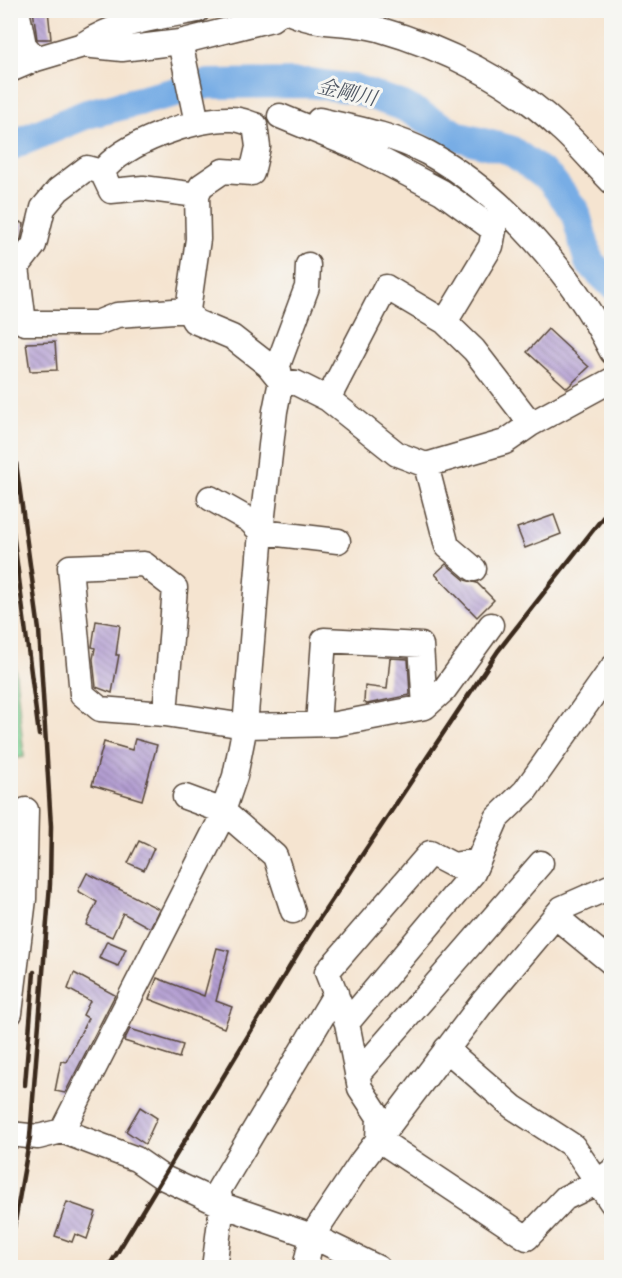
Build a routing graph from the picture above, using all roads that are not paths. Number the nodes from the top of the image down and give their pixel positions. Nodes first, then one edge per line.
1 (17, 10) edge
2 (198, 10) edge
3 (83, 45) junction
4 (181, 48) junction
5 (36, 58) junction
6 (10, 70) edge
7 (280, 116) junction
8 (197, 123) junction
9 (255, 125) junction
10 (102, 172) junction
11 (612, 182) edge
12 (197, 195) junction
13 (308, 265) dead end
14 (188, 310) junction
15 (17, 321) edge
16 (445, 322) junction
17 (612, 352) edge
18 (612, 380) edge
19 (281, 381) junction
20 (328, 399) junction
21 (531, 423) junction
22 (426, 465) junction
23 (210, 498) dead end
24 (261, 532) junction
25 (338, 541) dead end
26 (474, 569) dead end
27 (491, 625) dead end
28 (612, 668) edge
29 (425, 707) junction
30 (165, 714) junction
31 (318, 723) junction
32 (245, 726) junction
33 (185, 797) dead end
34 (26, 810) dead end
35 (223, 811) junction
36 (477, 861) junction
37 (541, 863) dead end
38 (612, 886) edge
39 (17, 900) edge
40 (293, 911) dead end
41 (555, 916) junction
42 (612, 963) edge
43 (336, 993) junction
44 (10, 1013) edge
45 (347, 1023) junction
46 (446, 1048) junction
47 (357, 1075) junction
48 (62, 1131) junction
49 (10, 1134) edge
50 (378, 1139) junction
51 (604, 1177) edge
52 (612, 1203) edge
53 (222, 1205) junction
54 (312, 1236) junction
55 (214, 1268) edge
56 (305, 1268) edge
57 (378, 1268) edge

1 - 5 street
2 - 3 street
3 - 4 street
3 - 5 street
4 - 8 street
4 - 11 street
5 - 6 street
7 - 9 street
7 - 16 street
7 - 17 street
8 - 9 street
8 - 10 street
9 - 12 street
10 - 12 street
10 - 15 street
12 - 14 street
13 - 19 street
14 - 15 street
14 - 19 street
16 - 20 street
16 - 21 street
18 - 21 street
19 - 20 street
19 - 24 street
20 - 22 street
21 - 22 street
22 - 26 street
23 - 24 street
24 - 25 street
24 - 32 street
27 - 29 street
28 - 36 street
29 - 31 street
29 - 31 street
30 - 30 street
30 - 32 street
31 - 32 street
32 - 35 street
33 - 35 street
34 - 39 street
35 - 40 street
35 - 48 street
36 - 43 street
36 - 45 street
37 - 47 street
38 - 41 street
39 - 44 street
41 - 42 street
41 - 46 street
43 - 45 street
43 - 53 street
45 - 47 street
46 - 50 street
46 - 51 street
47 - 50 street
48 - 49 street
48 - 53 street
50 - 51 street
50 - 54 street
51 - 52 street
53 - 54 street
53 - 55 street
54 - 56 street
54 - 57 street

